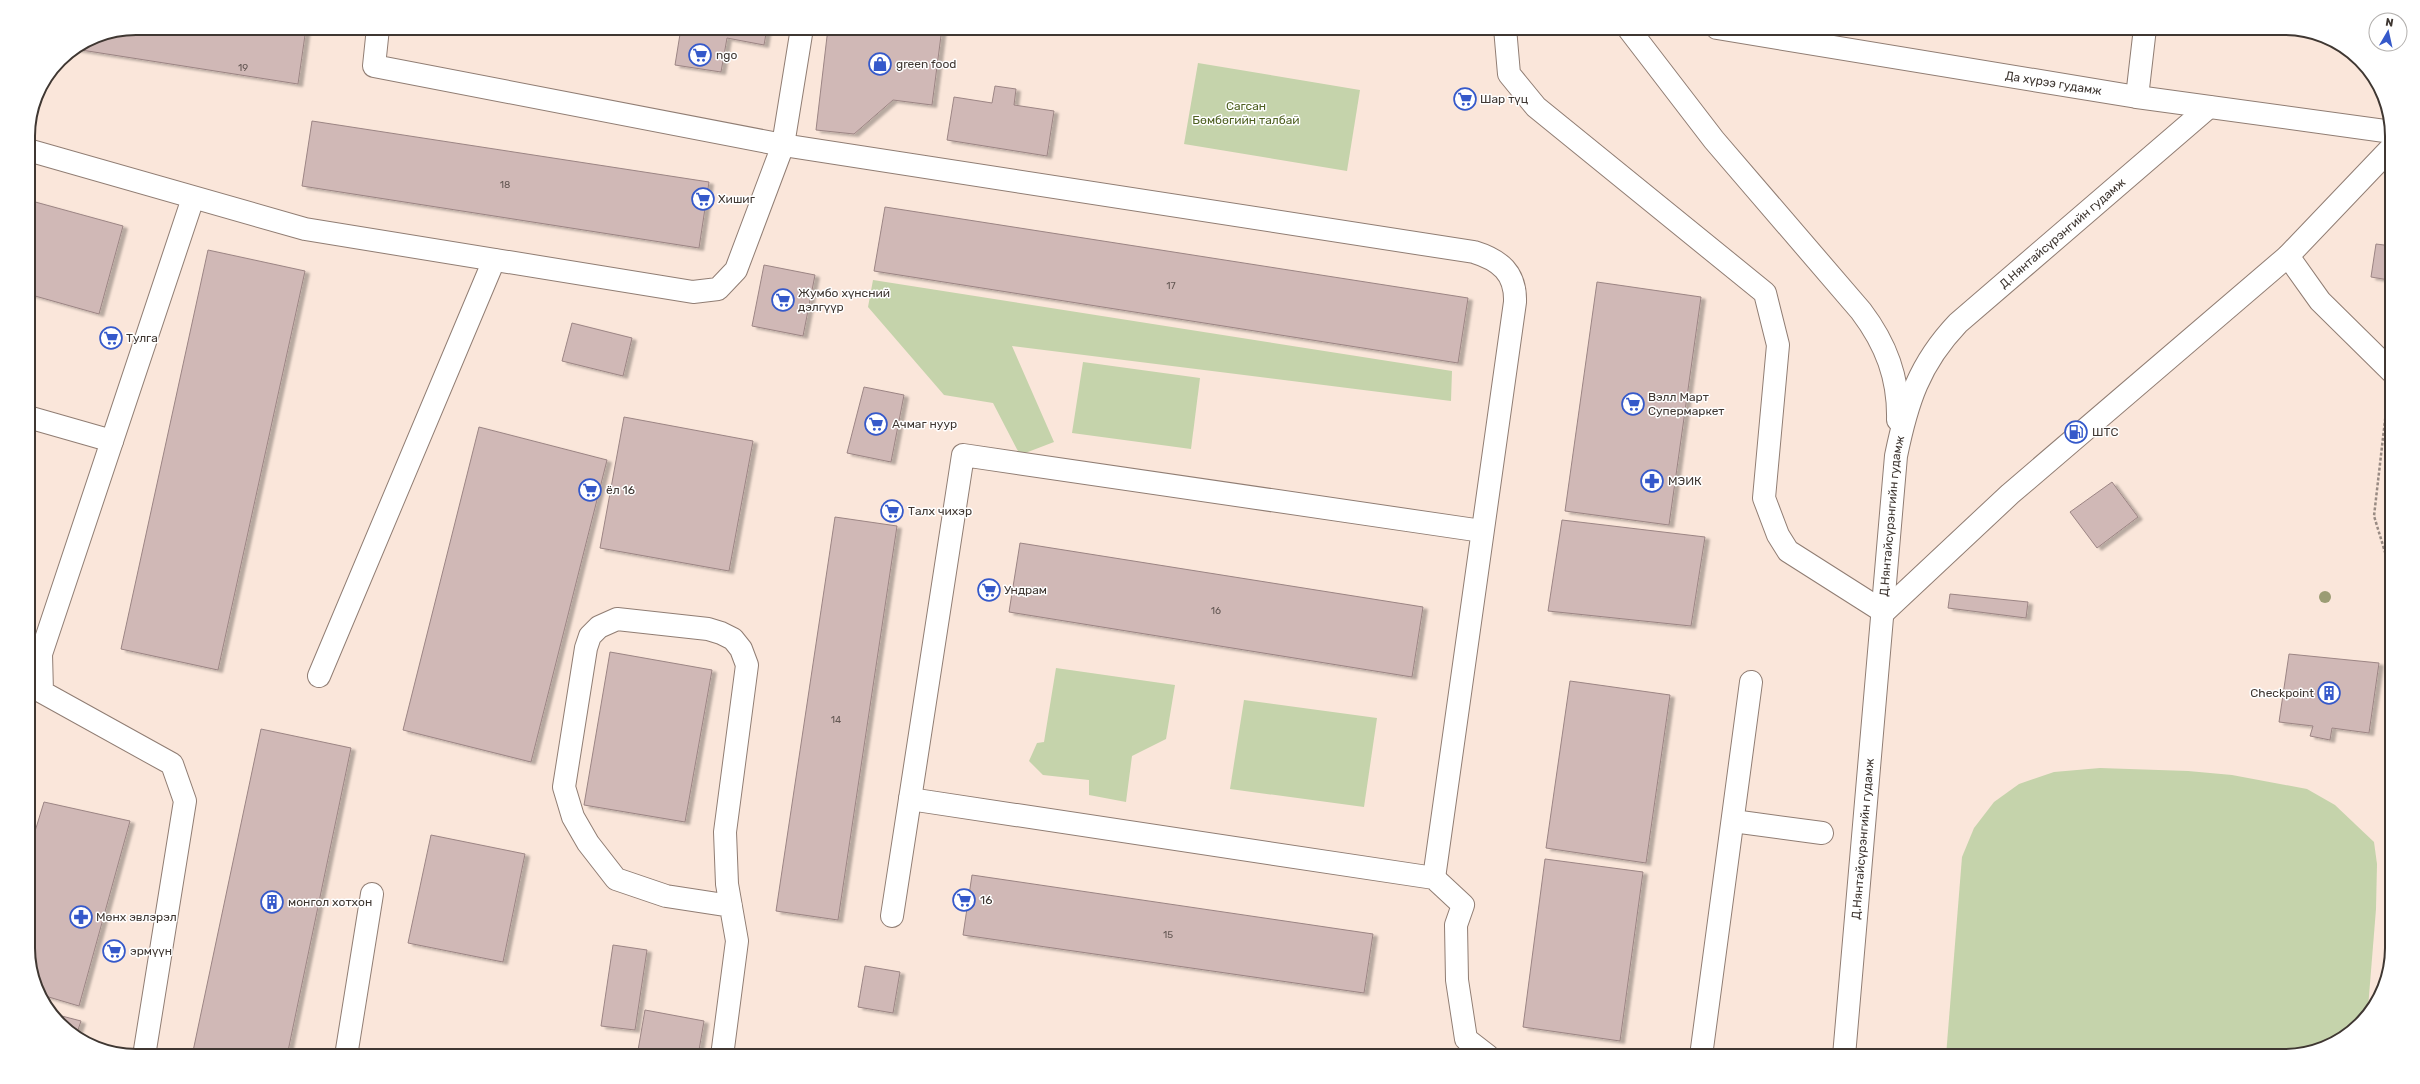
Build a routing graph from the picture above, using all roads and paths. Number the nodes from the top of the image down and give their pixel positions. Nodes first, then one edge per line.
1 (377, 35) edge
2 (801, 35) edge
3 (1506, 35) edge
4 (1633, 35) edge
5 (1760, 35) edge
6 (2144, 35) edge
7 (2137, 97) junction
8 (2209, 107) junction
9 (2385, 131) edge
10 (783, 145) junction
11 (35, 152) edge
12 (2385, 153) edge
13 (193, 198) junction
14 (2288, 256) junction
15 (494, 260) junction
16 (2385, 366) edge
17 (35, 420) edge
18 (2385, 423) edge
19 (112, 441) junction
20 (1896, 456) junction
21 (1482, 530) junction
22 (2385, 552) edge
23 (1884, 612) junction
24 (319, 676) dead end
25 (1751, 682) dead end
26 (910, 799) junction
27 (1733, 821) junction
28 (1822, 833) dead end
29 (1434, 878) junction
30 (372, 894) dead end
31 (731, 906) junction
32 (892, 916) dead end
33 (145, 1049) edge
34 (347, 1049) edge
35 (723, 1049) edge
36 (1479, 1049) edge
37 (1702, 1049) edge
38 (1845, 1049) edge

1 - 10 main road
2 - 10 main road
3 - 23 main road
4 - 20 main road
5 - 7 main road, Да хүрээ гудамж
6 - 7 main road
7 - 8 main road, Да хүрээ гудамж
8 - 9 main road, Да хүрээ гудамж
8 - 20 main road, Д.Нянтайсүрэнгийн гудамж
10 - 15 main road
10 - 21 main road
11 - 13 main road
12 - 14 main road
13 - 15 main road
13 - 19 main road
14 - 16 main road
14 - 23 main road
15 - 24 main road
17 - 19 main road
18 - 22 path
19 - 33 main road
20 - 23 main road, Д.Нянтайсүрэнгийн гудамж
21 - 26 main road
21 - 29 main road
23 - 38 main road, Д.Нянтайсүрэнгийн гудамж
25 - 27 main road
26 - 29 main road
26 - 32 main road
27 - 28 main road
27 - 37 main road
29 - 36 main road
30 - 34 main road
31 - 31 main road
31 - 35 main road

